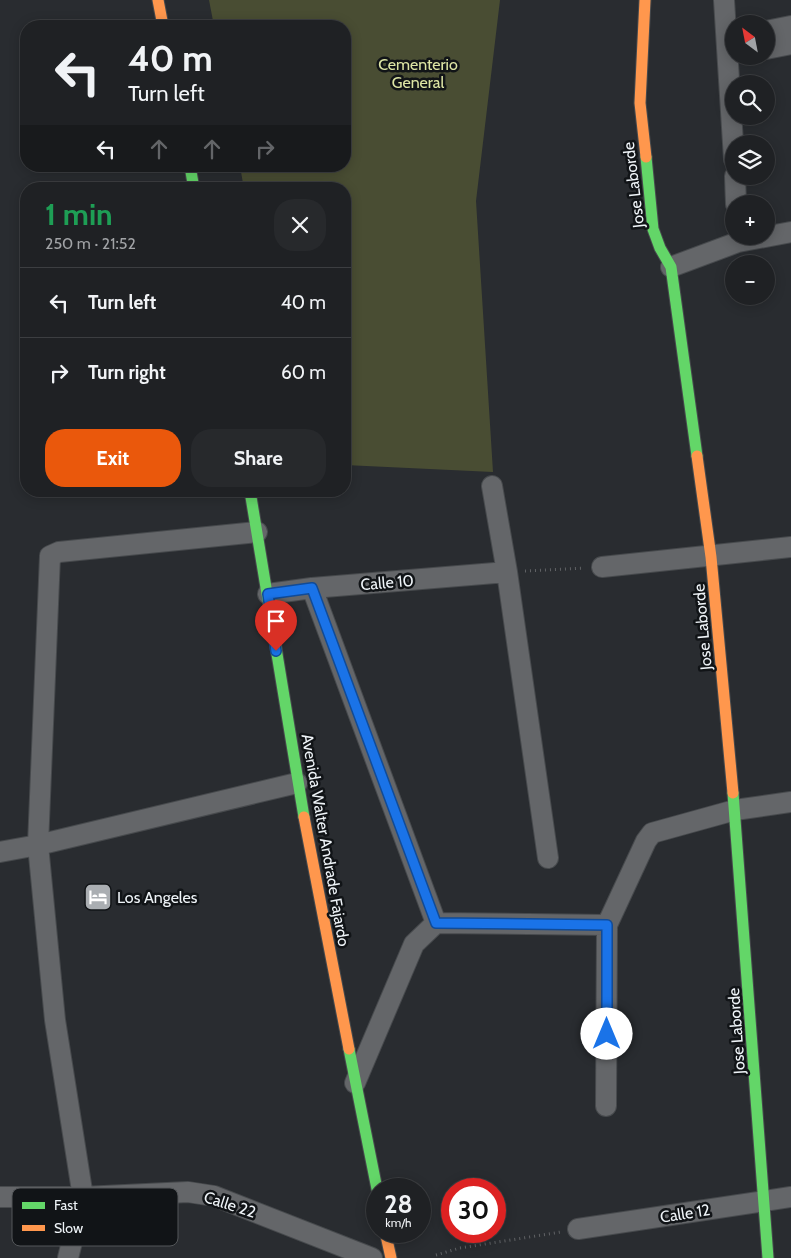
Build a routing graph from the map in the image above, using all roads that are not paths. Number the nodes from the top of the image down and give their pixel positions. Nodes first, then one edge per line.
1 (158, 0) edge
2 (645, 0) edge
3 (724, 0) edge
4 (726, 15) edge
5 (162, 20) edge
6 (791, 26) edge
7 (775, 29) edge
8 (791, 44) edge
9 (775, 47) edge
10 (732, 65) edge
11 (734, 135) edge
12 (791, 232) edge
13 (775, 234) edge
14 (725, 244) edge
15 (671, 267) junction
16 (492, 486) dead end
17 (251, 497) edge
18 (257, 532) junction
19 (791, 547) edge
20 (711, 557) junction
21 (602, 567) road end
22 (507, 572) junction
23 (312, 588) junction
24 (268, 594) junction
25 (297, 783) junction
26 (791, 802) edge
27 (735, 810) junction
28 (38, 845) junction
29 (0, 852) edge
30 (548, 858) dead end
31 (436, 923) junction
32 (607, 925) junction
33 (355, 1083) junction
34 (606, 1106) dead end
35 (375, 1178) edge
36 (81, 1188) edge
37 (178, 1192) edge
38 (791, 1197) edge
39 (765, 1201) junction
40 (578, 1229) road end
41 (388, 1243) edge
42 (372, 1258) edge
43 (391, 1258) edge
44 (768, 1258) edge

1 - 5 street
2 - 15 street, Jose Laborde
3 - 4 street
6 - 7 street
8 - 9 street
10 - 11 street
12 - 13 street
14 - 15 street
15 - 20 street, Jose Laborde
16 - 22 street
17 - 18 street, Avenida Walter Andrade Fajardo
18 - 24 street, Avenida Walter Andrade Fajardo
18 - 28 street
19 - 20 street
20 - 21 street
20 - 27 street, Jose Laborde
22 - 23 street, Calle 10
22 - 30 street
23 - 24 street, Calle 10
23 - 31 street
24 - 25 street, Avenida Walter Andrade Fajardo
25 - 28 street
25 - 33 street, Avenida Walter Andrade Fajardo
26 - 27 street
27 - 32 street
27 - 39 street, Jose Laborde
28 - 29 street
28 - 36 street
31 - 32 street
31 - 33 street
32 - 34 street
33 - 35 street, Avenida Walter Andrade Fajardo
37 - 42 street, Calle 22
38 - 39 street, Calle 12
39 - 40 street, Calle 12
39 - 44 street, Jose Laborde
41 - 43 street

